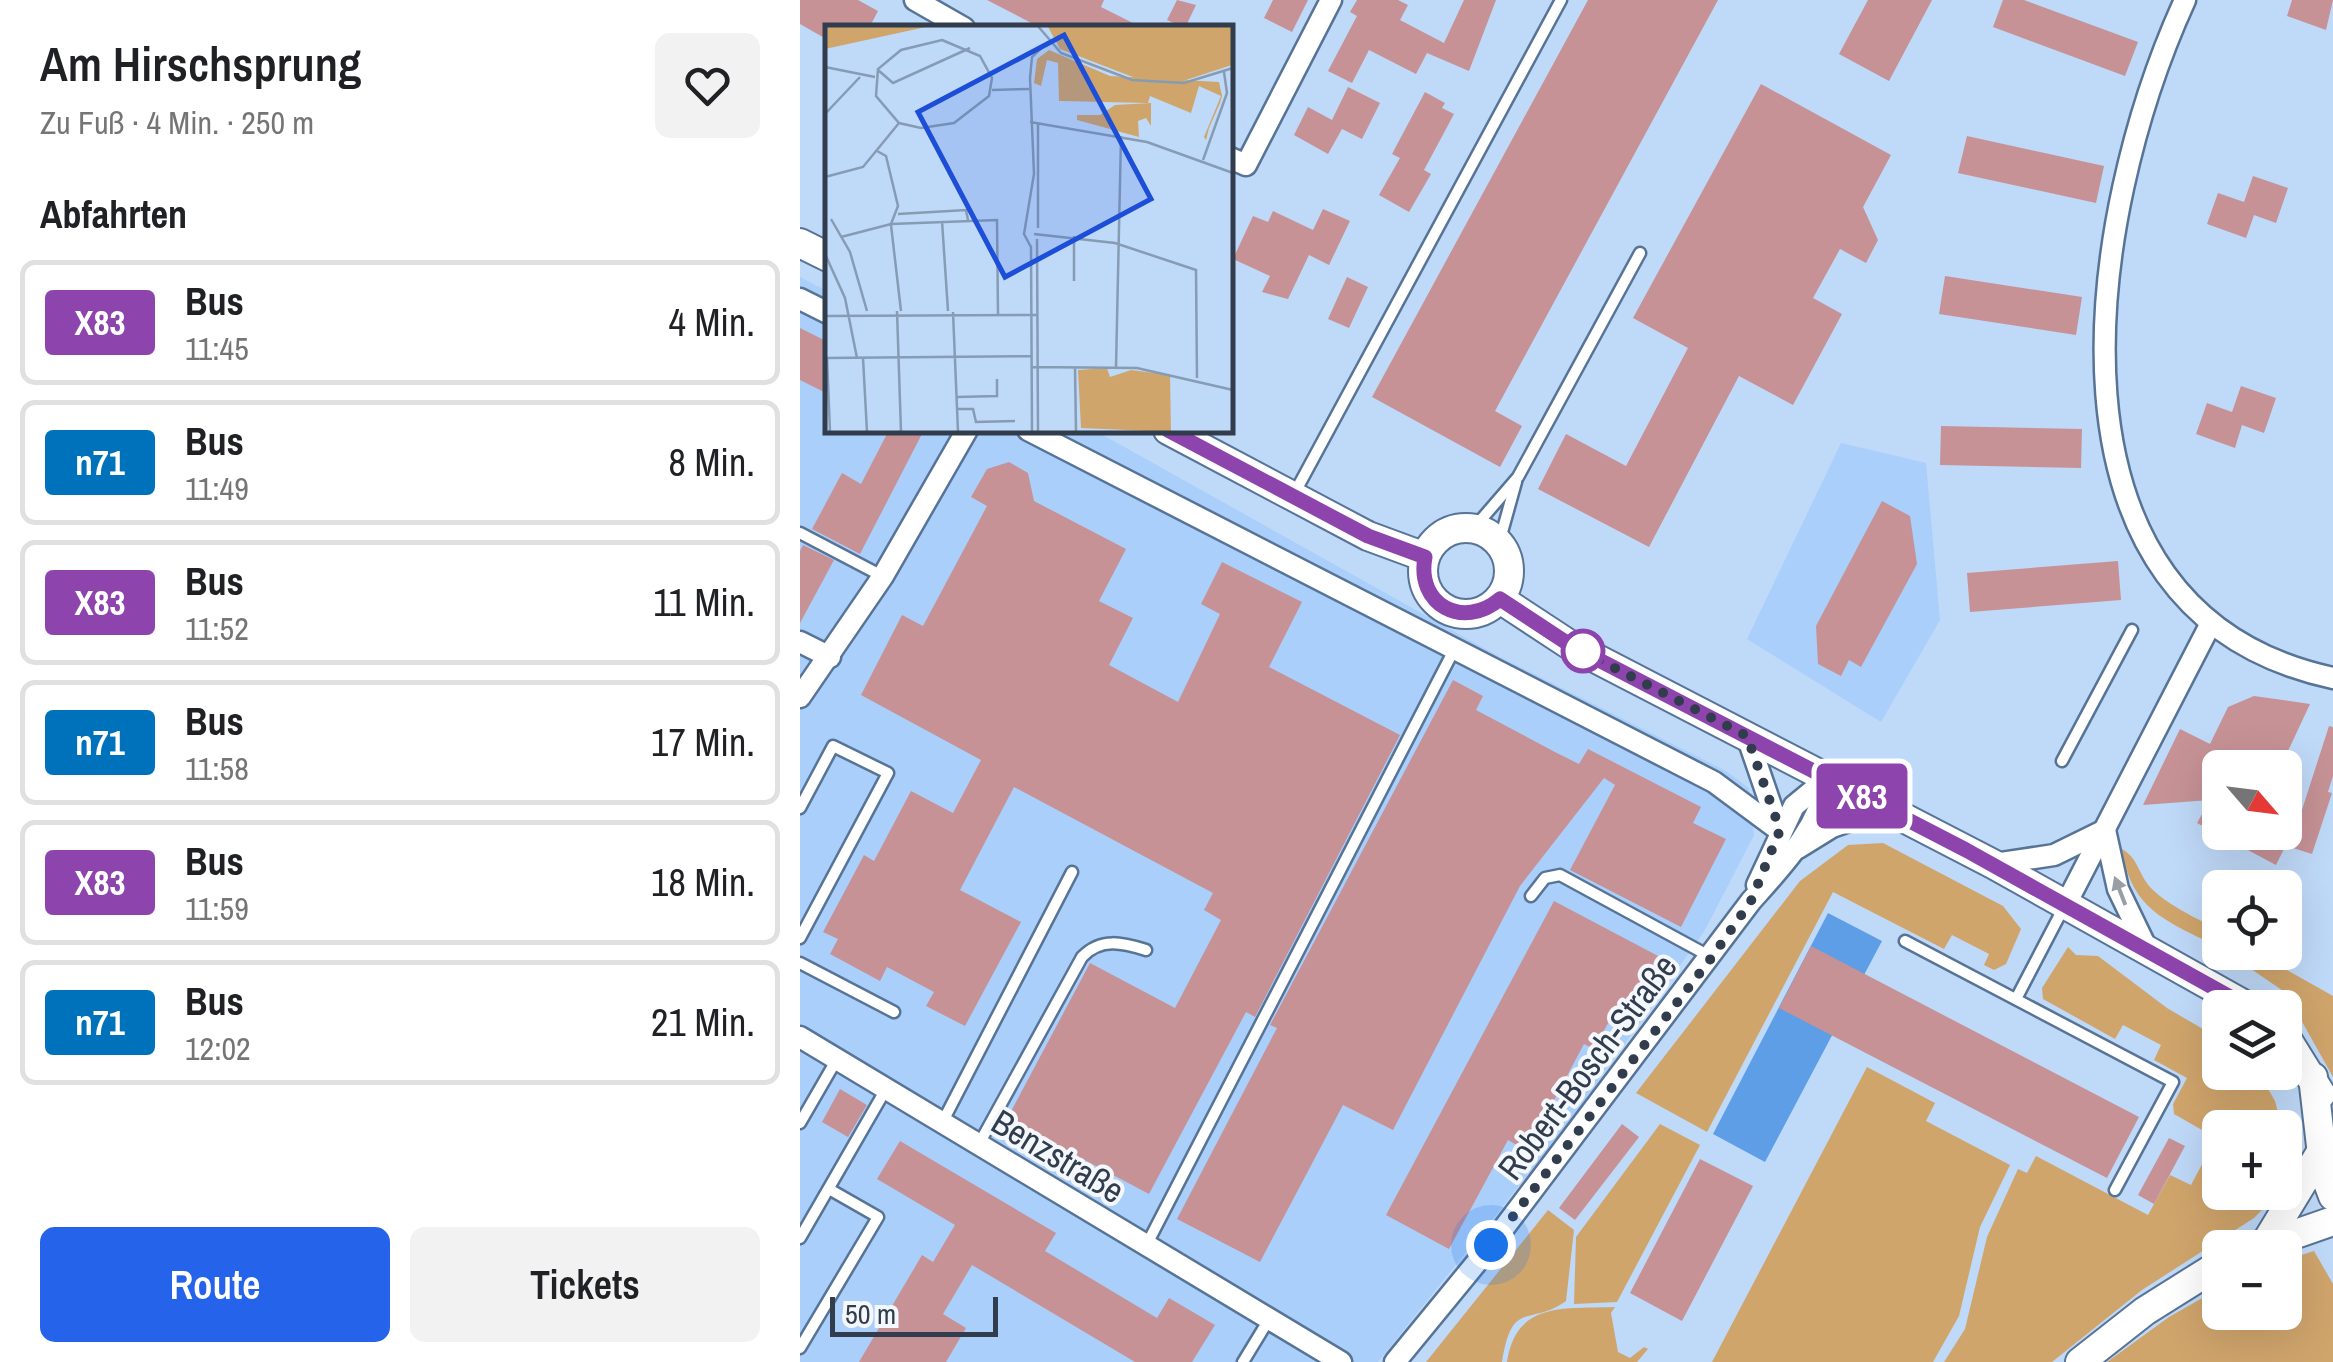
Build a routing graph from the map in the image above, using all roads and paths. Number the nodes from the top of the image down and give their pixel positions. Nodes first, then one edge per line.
1 (914, 0) edge
2 (1331, 0) edge
3 (1561, 0) edge
4 (2185, 0) edge
5 (959, 25) edge
6 (1238, 162) edge
7 (800, 243) edge
8 (1640, 253) dead end
9 (825, 256) edge
10 (800, 299) edge
11 (825, 312) edge
12 (966, 432) edge
13 (1032, 432) edge
14 (1172, 432) edge
15 (1518, 477) junction
16 (1292, 496) junction
17 (1473, 528) junction
18 (800, 533) edge
19 (1499, 544) junction
20 (1425, 557) junction
21 (884, 576) junction
22 (1500, 599) junction
23 (2210, 625) junction
24 (2132, 630) dead end
25 (800, 642) edge
26 (1455, 648) junction
27 (830, 658) junction
28 (2333, 678) edge
29 (800, 697) edge
30 (1747, 736) junction
31 (2062, 760) dead end
32 (1828, 778) junction
33 (800, 808) edge
34 (1886, 808) junction
35 (1780, 830) junction
36 (2105, 830) junction
37 (1796, 849) junction
38 (1992, 864) junction
39 (1072, 872) dead end
40 (1530, 896) dead end
41 (1751, 901) junction
42 (2066, 904) junction
43 (800, 938) edge
44 (1905, 941) dead end
45 (2146, 947) junction
46 (1146, 950) dead end
47 (1712, 957) junction
48 (800, 964) edge
49 (2219, 990) edge
50 (2016, 999) junction
51 (894, 1012) dead end
52 (800, 1037) edge
53 (837, 1059) junction
54 (2302, 1060) edge
55 (2313, 1076) junction
56 (886, 1089) junction
57 (800, 1094) edge
58 (812, 1102) junction
59 (2333, 1117) edge
60 (800, 1123) edge
61 (942, 1123) junction
62 (979, 1145) junction
63 (2322, 1152) junction
64 (830, 1189) junction
65 (2115, 1190) dead end
66 (2333, 1196) edge
67 (2333, 1220) edge
68 (2271, 1230) edge
69 (2302, 1231) edge
70 (800, 1238) edge
71 (1145, 1246) junction
72 (2202, 1275) edge
73 (1275, 1326) junction
74 (800, 1348) edge
75 (1243, 1362) edge
76 (1313, 1362) edge
77 (1342, 1362) edge
78 (1395, 1362) edge
79 (2080, 1362) edge

1 - 5 street
2 - 6 street
3 - 16 lane
4 - 23 street
7 - 9 street
8 - 15 lane
10 - 11 street
12 - 21 street
13 - 26 street
14 - 16 street
15 - 17 lane
15 - 19 lane
16 - 20 street
17 - 19 street
17 - 20 street
18 - 21 lane
19 - 22 street
20 - 22 street
21 - 27 street
22 - 30 street
23 - 28 street
23 - 36 street
24 - 31 lane
25 - 27 street
26 - 35 street
26 - 71 lane
27 - 29 street
30 - 32 street
30 - 35 street
32 - 34 street
32 - 35 street, Robert-Bosch-Straße
32 - 37 street, Robert-Bosch-Straße
33 - 43 lane
34 - 37 street
34 - 38 street
35 - 41 street, Robert-Bosch-Straße
36 - 38 street
36 - 42 street
45 -> 36 street
37 - 41 street, Robert-Bosch-Straße
38 - 42 street
39 - 61 lane
40 - 47 lane
41 - 47 street, Robert-Bosch-Straße
42 - 45 street
42 - 50 lane
44 - 50 lane
45 - 49 street
46 - 62 lane
47 - 78 street, Robert-Bosch-Straße
48 - 51 lane
50 - 65 lane
52 - 53 street, Benzstraße
53 - 56 street, Benzstraße
53 - 58 lane
54 - 55 street
55 - 59 street
55 - 63 street
56 - 61 street, Benzstraße
56 - 64 lane
57 - 58 lane
58 - 60 lane
61 - 62 street, Benzstraße
62 - 71 street, Benzstraße
63 - 66 street
63 - 68 street
64 - 70 lane
64 - 74 lane
67 - 69 street
71 - 73 street, Benzstraße
72 - 79 street
73 - 75 lane
73 - 76 street, Benzstraße
73 - 77 street, Benzstraße

